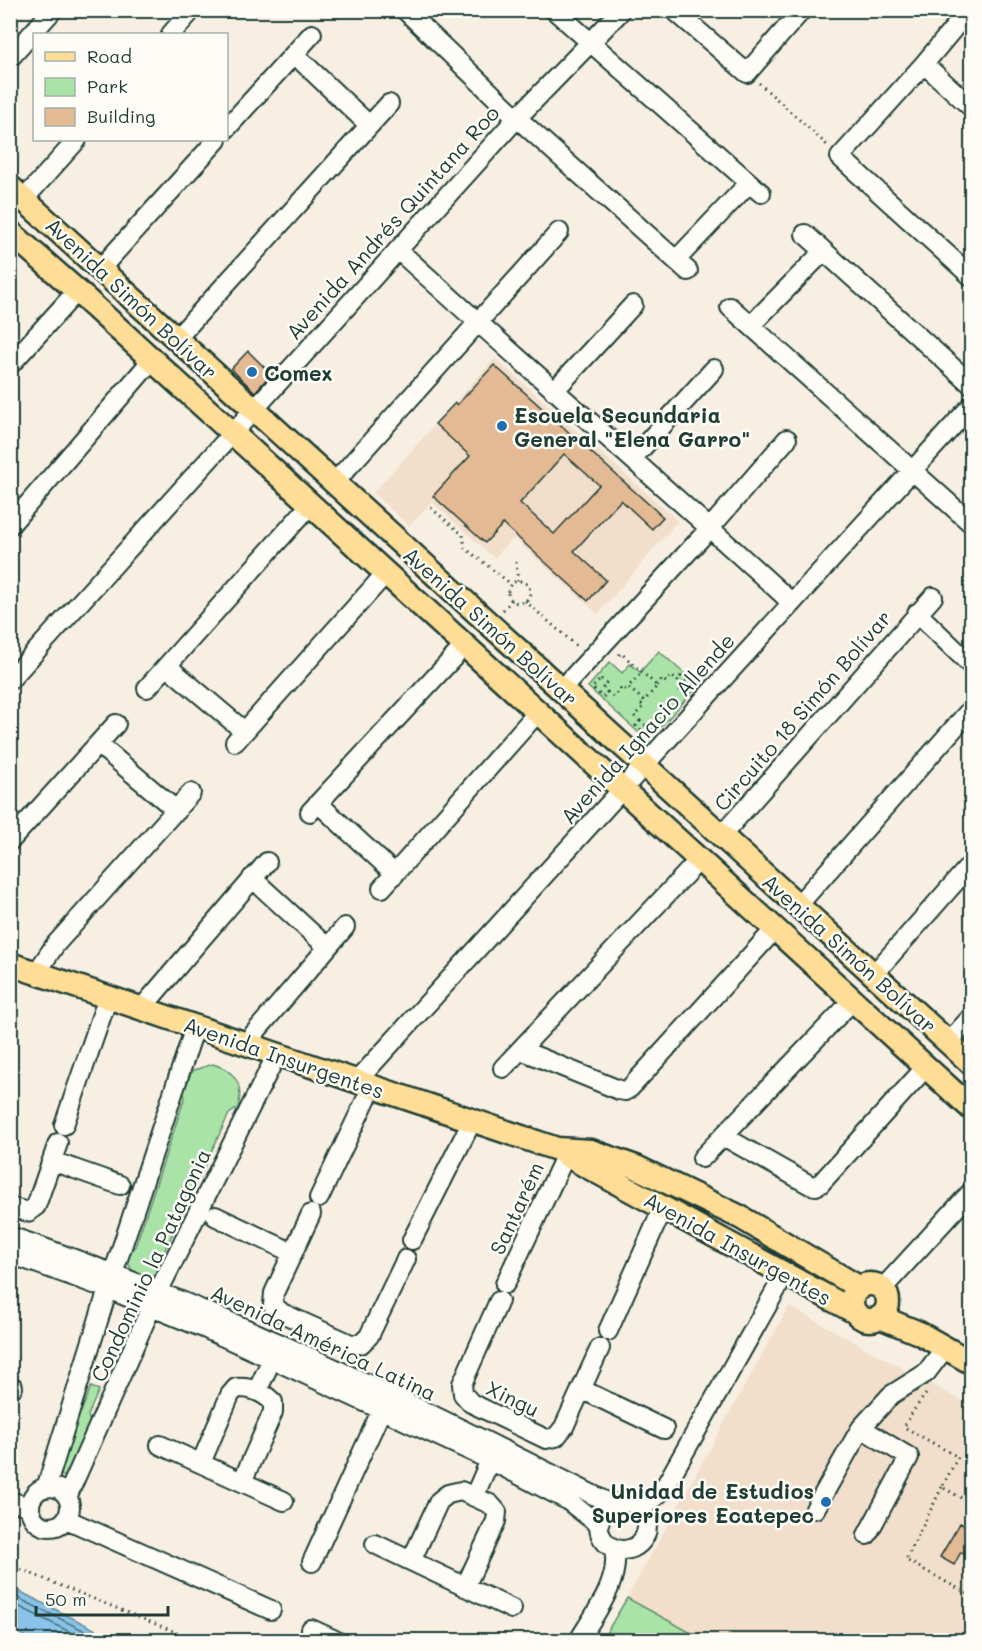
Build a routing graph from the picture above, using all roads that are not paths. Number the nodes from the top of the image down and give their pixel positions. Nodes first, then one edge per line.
1 (53, 10) edge
2 (192, 10) edge
3 (405, 10) edge
4 (554, 10) edge
5 (674, 10) edge
6 (802, 10) edge
7 (969, 10) edge
8 (619, 13) dead end
9 (172, 33) edge
10 (312, 34) dead end
11 (590, 43) junction
12 (294, 54) junction
13 (10, 58) edge
14 (924, 64) junction
15 (388, 104) dead end
16 (972, 108) edge
17 (518, 118) junction
18 (369, 125) junction
19 (228, 127) edge
20 (76, 141) edge
21 (216, 141) edge
22 (17, 193) edge
23 (10, 232) edge
24 (559, 232) dead end
25 (805, 234) dead end
26 (398, 250) junction
27 (824, 252) junction
28 (100, 269) junction
29 (972, 276) edge
30 (77, 291) junction
31 (633, 305) dead end
32 (730, 307) dead end
33 (476, 322) junction
34 (751, 326) junction
35 (177, 338) junction
36 (152, 360) junction
37 (10, 365) edge
38 (714, 369) dead end
39 (972, 385) edge
40 (554, 391) junction
41 (972, 405) edge
42 (253, 410) junction
43 (233, 433) junction
44 (787, 439) dead end
45 (632, 459) junction
46 (913, 470) junction
47 (334, 483) junction
48 (311, 504) junction
49 (972, 524) edge
50 (10, 525) edge
51 (710, 528) junction
52 (386, 573) junction
53 (449, 588) junction
54 (933, 597) dead end
55 (792, 603) junction
56 (427, 610) junction
57 (917, 613) junction
58 (465, 645) junction
59 (167, 666) junction
60 (972, 666) edge
61 (10, 680) edge
62 (147, 688) dead end
63 (561, 690) junction
64 (972, 708) edge
65 (538, 712) junction
66 (116, 724) dead end
67 (99, 744) junction
68 (644, 765) junction
69 (622, 789) junction
70 (191, 793) dead end
71 (177, 810) junction
72 (721, 836) junction
73 (10, 841) edge
74 (699, 860) junction
75 (267, 862) dead end
76 (972, 863) edge
77 (395, 874) junction
78 (252, 878) junction
79 (382, 888) dead end
80 (798, 905) junction
81 (345, 927) dead end
82 (775, 929) junction
83 (327, 947) junction
84 (11, 967) edge
85 (38, 972) junction
86 (874, 974) junction
87 (108, 997) junction
88 (853, 1000) junction
89 (142, 1008) junction
90 (972, 1016) edge
91 (195, 1027) junction
92 (948, 1043) junction
93 (246, 1044) junction
94 (521, 1050) junction
95 (277, 1054) junction
96 (972, 1064) edge
97 (926, 1067) junction
98 (503, 1068) dead end
99 (364, 1085) junction
100 (972, 1109) edge
101 (472, 1120) junction
102 (64, 1125) dead end
103 (723, 1136) junction
104 (58, 1143) dead end
105 (564, 1151) junction
106 (702, 1158) dead end
107 (51, 1161) junction
108 (120, 1185) dead end
109 (972, 1191) edge
110 (10, 1207) edge
111 (663, 1208) junction
112 (215, 1216) dead end
113 (10, 1236) edge
114 (412, 1240) dead end
115 (292, 1253) junction
116 (10, 1254) edge
117 (406, 1259) dead end
118 (785, 1274) junction
119 (111, 1281) junction
120 (860, 1288) junction
121 (502, 1293) joint
122 (155, 1300) junction
123 (883, 1304) junction
124 (855, 1312) junction
125 (317, 1328) junction
126 (608, 1331) dead end
127 (600, 1348) dead end
128 (945, 1348) junction
129 (304, 1356) junction
130 (272, 1359) junction
131 (972, 1363) edge
132 (581, 1389) junction
133 (257, 1391) junction
134 (382, 1409) junction
135 (500, 1417) junction
136 (861, 1428) junction
137 (664, 1430) dead end
138 (160, 1445) dead end
139 (489, 1451) junction
140 (201, 1463) junction
141 (242, 1482) junction
142 (46, 1488) junction
143 (67, 1497) junction
144 (474, 1497) junction
145 (10, 1501) edge
146 (284, 1501) dead end
147 (611, 1504) junction
148 (30, 1507) junction
149 (641, 1509) junction
150 (815, 1509) dead end
151 (66, 1519) junction
152 (598, 1524) junction
153 (867, 1535) dead end
154 (375, 1544) dead end
155 (614, 1549) junction
156 (411, 1561) junction
157 (312, 1562) dead end
158 (465, 1587) junction
159 (512, 1609) dead end
160 (271, 1610) dead end
161 (311, 1629) dead end
162 (335, 1641) edge
163 (579, 1641) edge

1 - 13 street
2 - 9 street
3 - 17 street
4 - 11 street
5 - 6 street
7 - 14 street
8 - 11 street, Avenida Andrés Quintana Roo
10 - 12 street
11 - 17 street, Avenida Andrés Quintana Roo
11 - 17 street
12 - 18 street
12 - 19 street
14 - 16 street
14 - 29 street
15 - 18 street
17 - 26 street, Avenida Andrés Quintana Roo
18 - 35 street
20 - 22 street
21 - 28 street
22 - 28 main road, Avenida Simón Bolívar
23 - 30 main road, Avenida Simón Bolívar
24 - 33 street
25 - 27 street
26 - 33 street
26 - 42 street, Avenida Andrés Quintana Roo
27 - 34 street
27 - 39 street
28 - 35 main road, Avenida Simón Bolívar
30 - 36 main road, Avenida Simón Bolívar
30 - 37 street
31 - 40 street
32 - 34 street
33 - 40 street
33 - 47 street
34 - 46 street
35 - 42 main road, Avenida Simón Bolívar
36 - 43 main road, Avenida Simón Bolívar
36 - 50 street
38 - 45 street
40 - 45 street
41 - 46 street, Avenida Ignacio Allende
42 - 43 street, Avenida Andrés Quintana Roo
42 - 47 main road, Avenida Simón Bolívar
43 - 48 main road, Avenida Simón Bolívar
43 - 61 street, Avenida Andrés Quintana Roo
44 - 51 street
45 - 51 street
46 - 49 street
46 - 55 street, Avenida Ignacio Allende
47 - 53 main road, Avenida Simón Bolívar
48 - 52 main road, Avenida Simón Bolívar
48 - 59 street
51 - 55 street
51 - 63 street
52 - 56 main road, Avenida Simón Bolívar
52 - 59 street
53 - 56 main road
53 - 63 main road, Avenida Simón Bolívar
54 - 57 street, Circuito 18 Simón Bolívar
55 - 68 street, Avenida Ignacio Allende
56 - 58 main road, Avenida Simón Bolívar
57 - 60 street, Circuito 18 Simón Bolívar
57 - 72 street, Circuito 18 Simón Bolívar
58 - 65 main road, Avenida Simón Bolívar
58 - 77 street
59 - 62 street
63 - 68 main road, Avenida Simón Bolívar
64 - 80 street
65 - 69 main road, Avenida Simón Bolívar
65 - 77 street
66 - 67 street
67 - 71 street
67 - 73 street
68 - 69 street, Avenida Ignacio Allende
68 - 72 main road, Avenida Simón Bolívar
69 - 74 main road, Avenida Simón Bolívar
69 - 99 street, Avenida Ignacio Allende
70 - 71 street
71 - 85 street
72 - 80 main road, Avenida Simón Bolívar
74 - 82 main road, Avenida Simón Bolívar
74 - 94 street
75 - 78 street
76 - 86 street
77 - 79 street
78 - 83 street
78 - 89 street
80 - 86 main road, Avenida Simón Bolívar
81 - 83 street
82 - 88 main road, Avenida Simón Bolívar
82 - 94 street
83 - 93 street
84 - 85 main road, Avenida Insurgentes
85 - 87 main road, Avenida Insurgentes
86 - 92 main road, Avenida Simón Bolívar
87 - 89 main road, Avenida Insurgentes
87 - 102 street
88 - 97 main road, Avenida Simón Bolívar
88 - 103 street
89 - 91 main road, Avenida Insurgentes
90 - 92 street
91 - 93 main road, Avenida Insurgentes
91 - 119 street, Condominio la Patagonia
92 - 96 main road, Avenida Simón Bolívar
93 - 95 main road, Avenida Insurgentes
94 - 98 street
95 - 99 main road, Avenida Insurgentes
95 - 122 street, Condominio la Patagonia
97 - 100 main road, Avenida Simón Bolívar
97 - 103 street
99 - 101 main road, Avenida Insurgentes
99 - 115 street, Avenida Ignacio Allende
101 - 105 main road, Avenida Insurgentes
101 - 114 street
103 - 106 street
104 - 107 street
105 - 111 main road, Avenida Insurgentes
105 - 120 main road, Avenida Insurgentes
105 - 121 street, Santarém
107 - 108 street
107 - 110 street
109 - 123 street
111 - 118 main road, Avenida Insurgentes
111 - 126 street
112 - 115 street
113 - 119 street, Avenida América Latina
115 - 125 street, Avenida Ignacio Allende
116 - 119 street, Avenida América Latina
117 - 125 street
118 - 124 main road, Avenida Insurgentes
118 - 149 street
119 - 122 street, Avenida América Latina
119 - 142 street, Condominio la Patagonia
120 - 123 main road
120 - 124 main road
121 - 135 street, Xingu
122 - 129 street, Avenida América Latina
122 - 130 street, Avenida América Latina
122 - 143 street, Condominio la Patagonia
123 - 124 main road
123 - 128 main road
125 - 129 street
127 - 132 street, Xingu
128 - 131 main road
128 - 136 street
129 - 139 street, Avenida América Latina
130 - 133 street
130 - 134 street, Avenida América Latina
132 - 135 street, Xingu
132 - 137 street
133 - 140 street
133 - 141 street
134 - 139 street, Avenida América Latina
134 - 157 street
135 - 139 street
136 - 150 street
136 - 153 street
138 - 140 street
139 - 144 street
139 - 147 street, Avenida América Latina
139 - 152 street, Avenida América Latina
140 - 141 street
141 - 146 street
142 - 143 street
142 - 148 street, Condominio la Patagonia
143 - 151 street, Condominio la Patagonia
144 - 156 street
144 - 158 street
145 - 148 street
147 - 149 street, Avenida América Latina
147 - 152 street
148 - 151 street
149 - 155 street
151 - 160 street
152 - 155 street, Avenida América Latina
154 - 156 street
155 - 163 street
156 - 158 street
158 - 159 street
161 - 162 street

